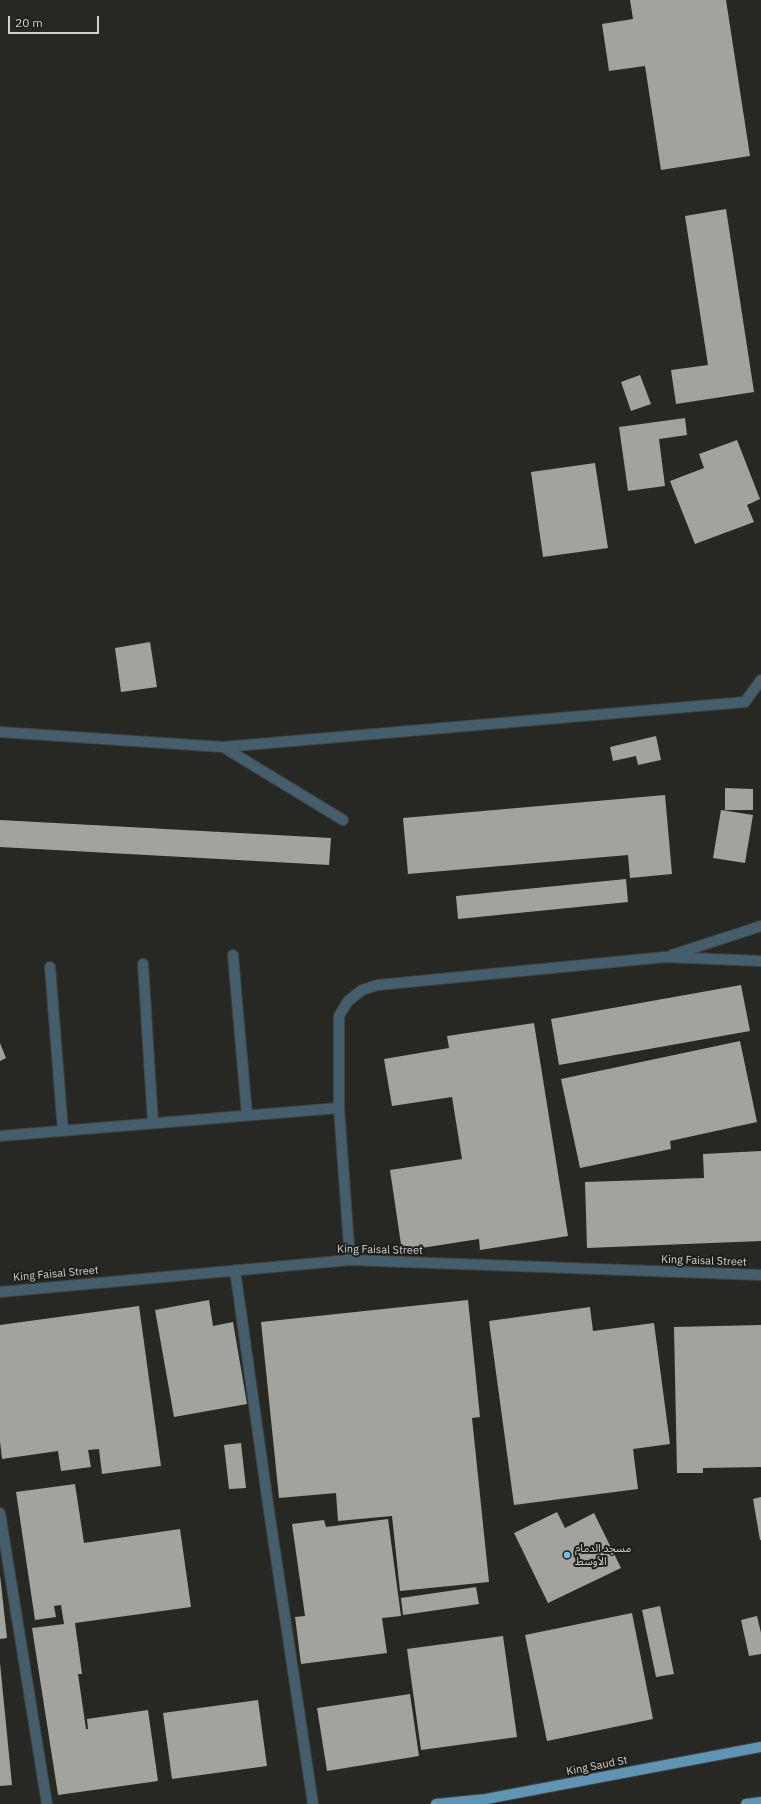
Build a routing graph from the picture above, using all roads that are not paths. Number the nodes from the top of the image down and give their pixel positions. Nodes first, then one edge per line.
1 (761, 680) edge
2 (0, 732) edge
3 (223, 747) junction
4 (343, 820) dead end
5 (761, 926) edge
6 (233, 955) dead end
7 (665, 957) junction
8 (761, 961) edge
9 (143, 964) dead end
10 (50, 967) dead end
11 (339, 1108) junction
12 (246, 1116) junction
13 (153, 1123) junction
14 (63, 1131) junction
15 (0, 1136) edge
16 (350, 1260) junction
17 (235, 1270) junction
18 (761, 1275) edge
19 (0, 1292) edge
20 (0, 1513) edge
21 (761, 1747) edge
22 (483, 1802) edge
23 (761, 1802) edge
24 (47, 1804) edge
25 (313, 1804) edge
26 (436, 1804) edge
27 (746, 1804) edge

1 - 3 street
2 - 3 street
3 - 4 street
5 - 7 street
6 - 12 street
7 - 8 street
7 - 11 street
9 - 13 street
10 - 14 street
11 - 12 street
11 - 16 street
12 - 13 street
13 - 14 street
14 - 15 street
16 - 17 street, King Faisal Street
16 - 18 street, King Faisal Street
17 - 19 street, King Faisal Street
17 - 25 street
20 - 24 street
21 - 22 main road, King Saud St
22 - 26 main road, King Saud St
23 - 27 main road

